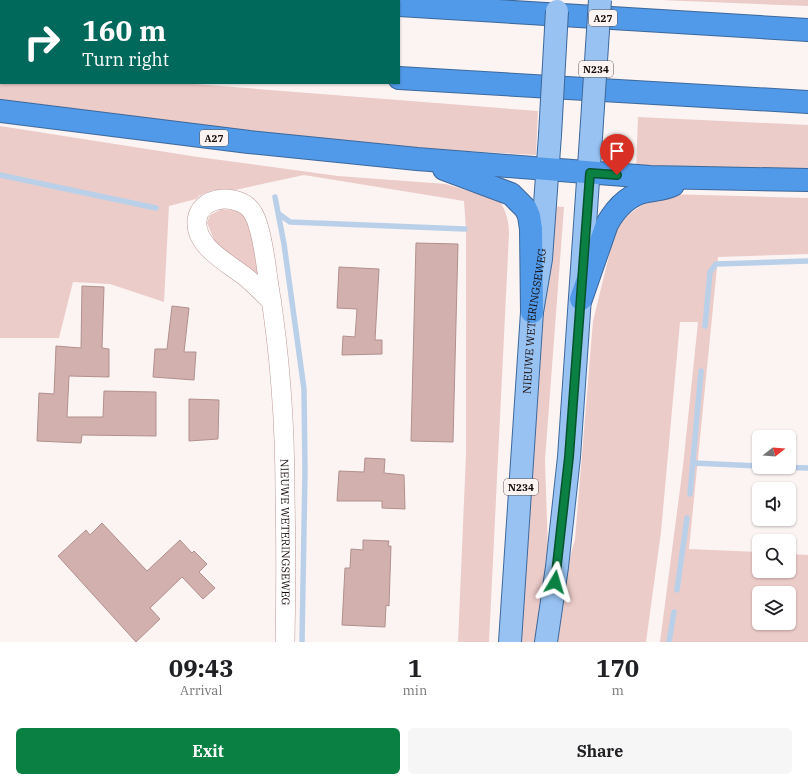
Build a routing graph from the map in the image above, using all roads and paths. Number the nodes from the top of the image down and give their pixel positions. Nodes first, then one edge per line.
1 (557, 0) edge
2 (600, 0) edge
3 (400, 5) edge
4 (808, 30) edge
5 (400, 78) edge
6 (808, 102) edge
7 (0, 111) edge
8 (417, 159) junction
9 (548, 168) junction
10 (590, 173) junction
11 (689, 178) junction
12 (808, 180) edge
13 (580, 299) junction
14 (272, 302) junction
15 (532, 312) junction
16 (285, 642) edge
17 (510, 642) edge
18 (546, 642) edge

1 - 9 main road, NIEUWE WETERINGSEWEG / N234, bridge
2 - 10 main road, N234, bridge
3 - 4 highway, A27
5 - 6 highway
7 - 8 highway, A27
8 - 9 highway, A27
8 - 15 highway, A27
9 - 10 highway, A27
9 - 15 main road, NIEUWE WETERINGSEWEG / N234
10 - 11 highway, A27
10 - 13 main road, N234
11 - 12 highway, A27
11 - 13 highway, A27
13 - 18 main road, N234
14 - 14 street, NIEUWE WETERINGSEWEG
14 - 16 street, NIEUWE WETERINGSEWEG
15 - 17 main road, NIEUWE WETERINGSEWEG / N234

